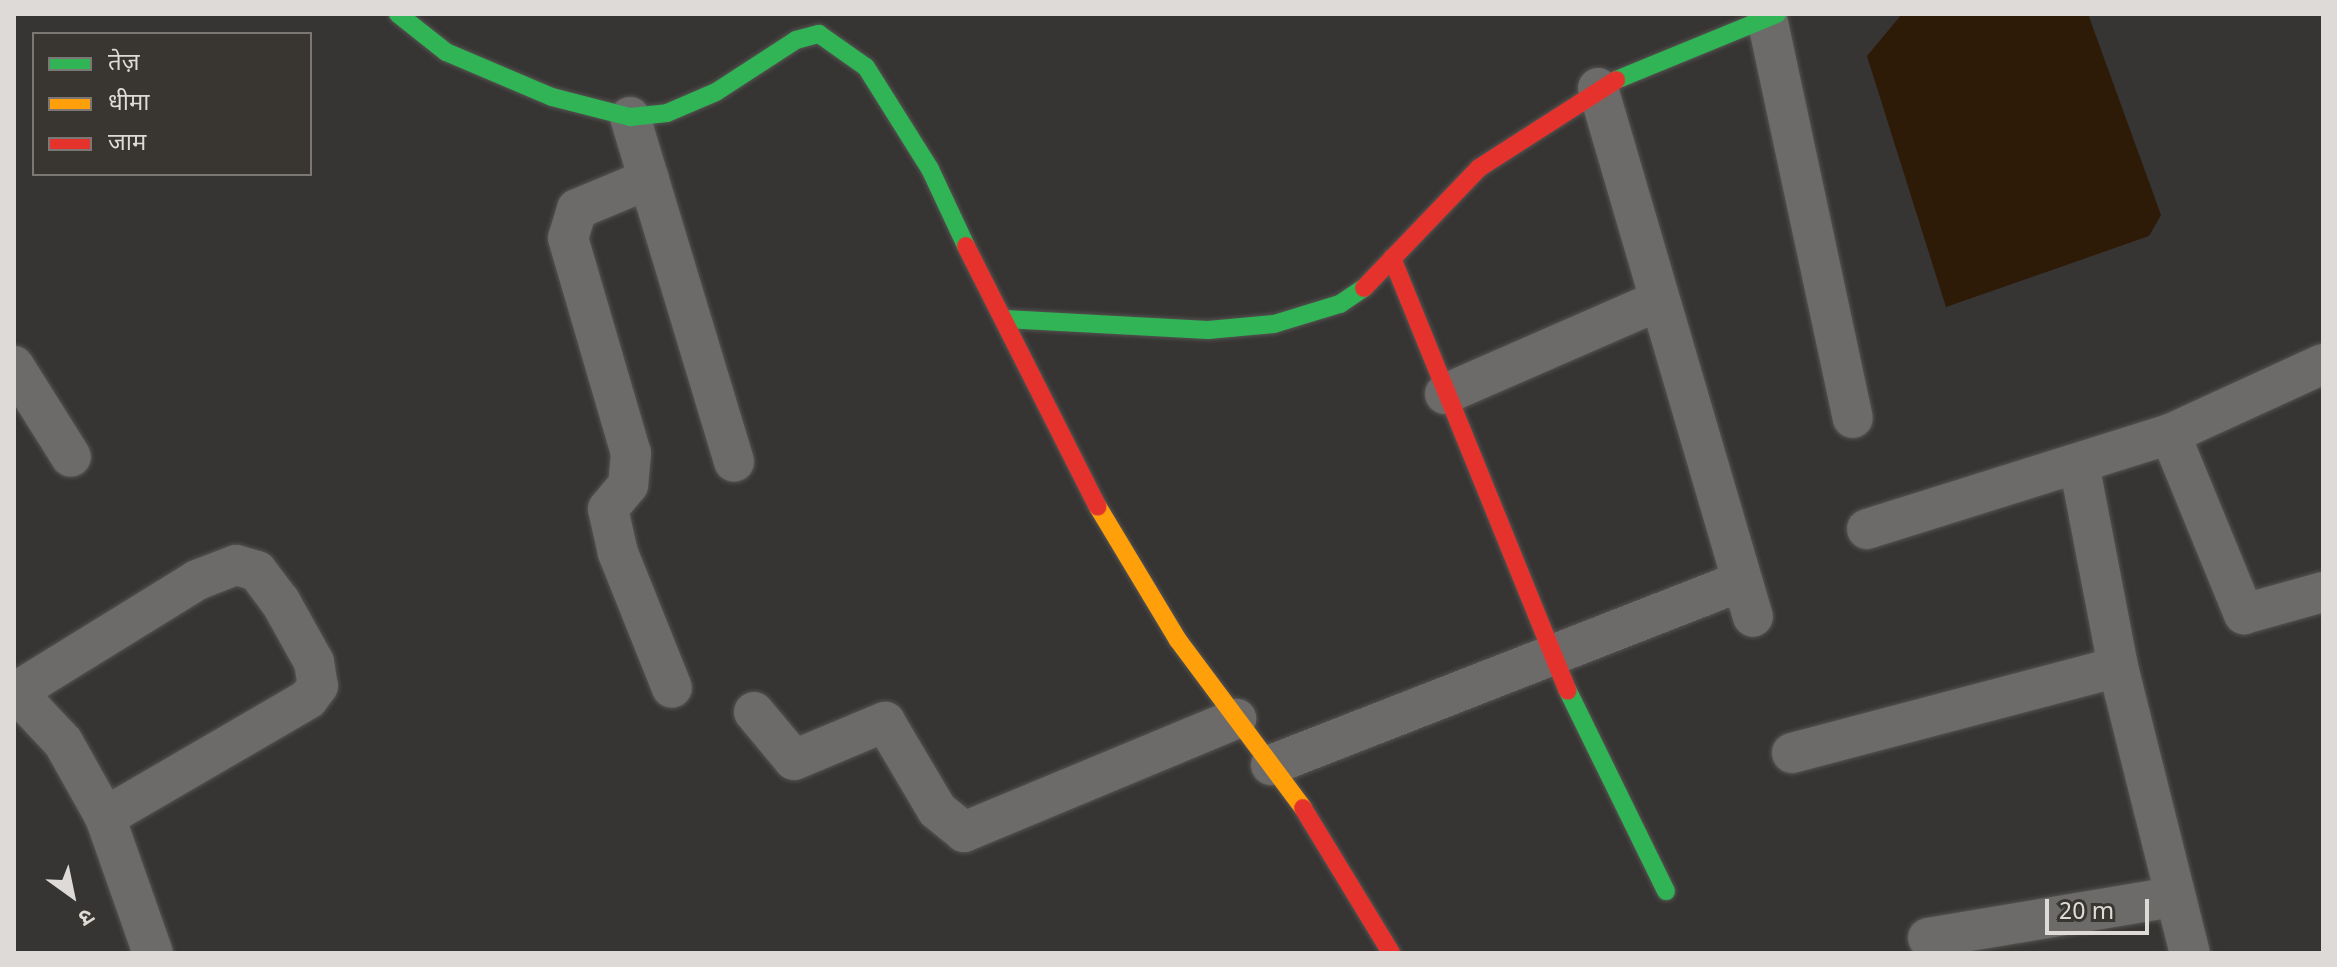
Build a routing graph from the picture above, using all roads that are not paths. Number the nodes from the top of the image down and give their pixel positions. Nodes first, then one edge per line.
1 (398, 14) edge
2 (1772, 16) edge
3 (827, 24) edge
4 (1598, 88) junction
5 (630, 117) junction
6 (649, 179) junction
7 (1392, 258) junction
8 (1658, 301) junction
9 (1005, 319) junction
10 (2323, 364) edge
11 (14, 366) edge
12 (1445, 394) junction
13 (1853, 418) dead end
14 (2170, 434) junction
15 (71, 457) dead end
16 (734, 462) dead end
17 (2079, 464) junction
18 (1867, 529) dead end
19 (2323, 592) edge
20 (1553, 656) junction
21 (2118, 667) junction
22 (672, 688) dead end
23 (16, 690) edge
24 (754, 712) dead end
25 (1236, 719) junction
26 (1792, 753) dead end
27 (1271, 765) junction
28 (105, 817) junction
29 (1666, 891) dead end
30 (2173, 897) junction
31 (1928, 938) dead end
32 (153, 953) edge
33 (1391, 953) edge
34 (2190, 953) edge

1 - 5 street
2 - 4 street
2 - 13 street
3 - 5 street
3 - 9 street
4 - 7 street
4 - 8 street
5 - 6 street
6 - 16 street
6 - 22 street
7 - 9 street
7 - 12 street
8 - 12 street
8 - 20 street
9 - 25 street
10 - 14 street
11 - 15 street
12 - 20 street
14 - 17 street
14 - 19 street
17 - 18 street
17 - 21 street
20 - 27 street
20 - 29 street
21 - 26 street
21 - 30 street
23 - 28 street
23 - 28 street
24 - 25 street
25 - 27 street
27 - 33 street
28 - 32 street
30 - 31 street
30 - 34 street

